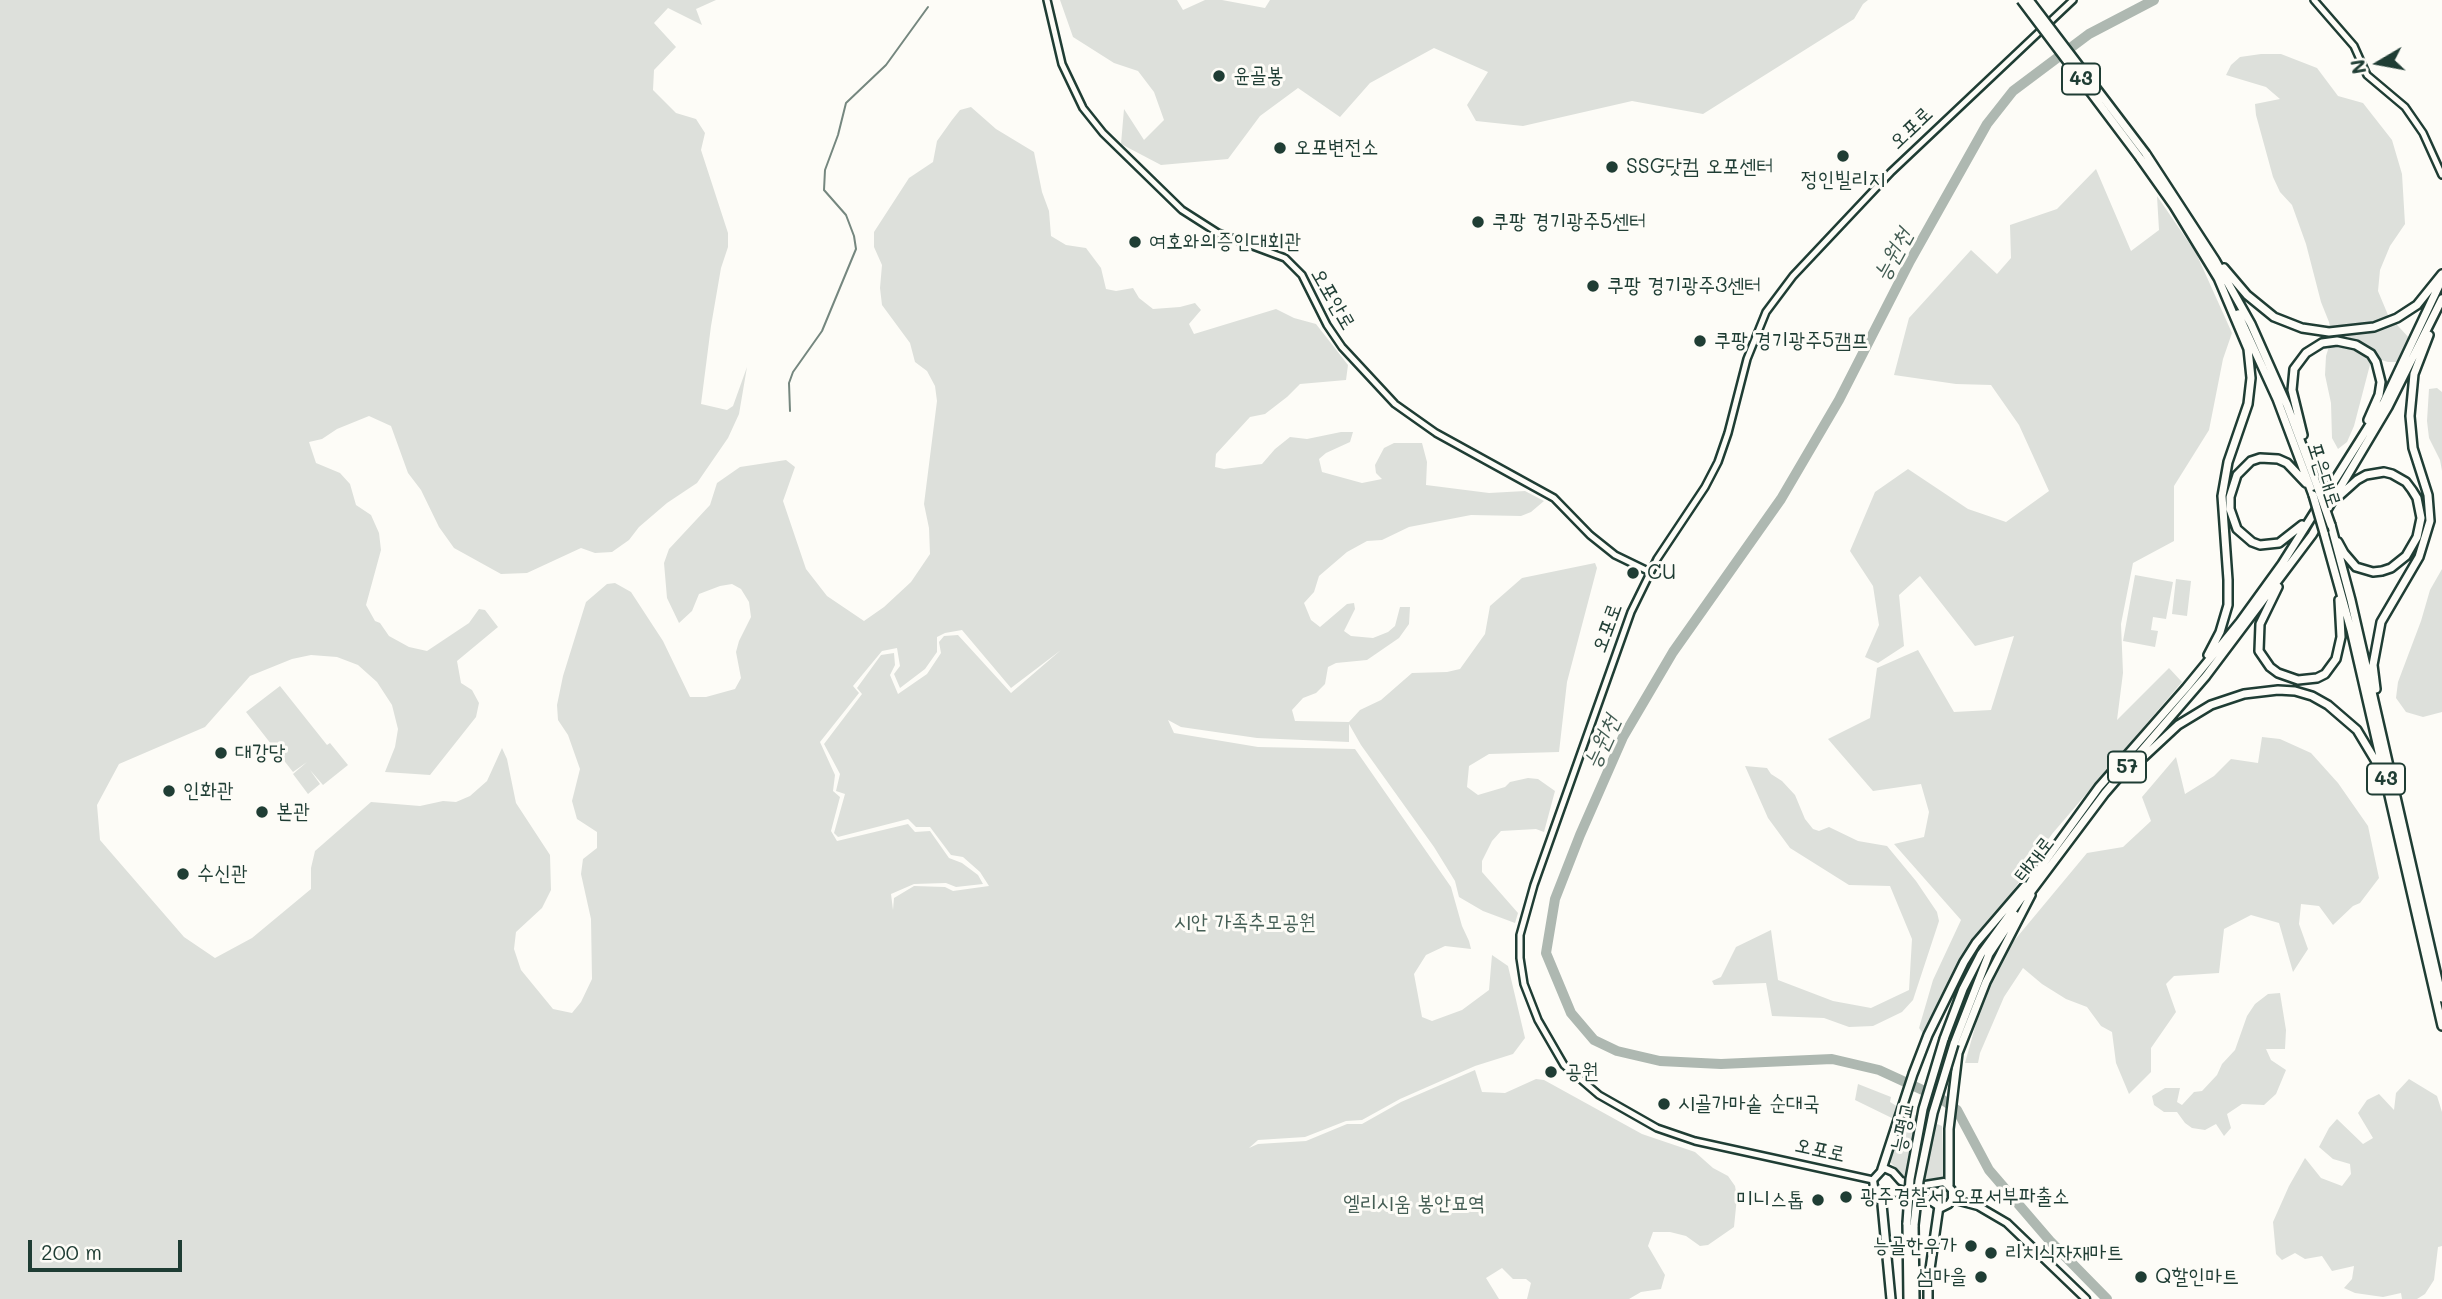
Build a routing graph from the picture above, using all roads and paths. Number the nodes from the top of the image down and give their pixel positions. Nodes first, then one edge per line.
1 (1047, 0) edge
2 (2021, 0) edge
3 (2029, 0) edge
4 (2073, 0) edge
5 (2314, 0) edge
6 (2143, 156) junction
7 (2442, 175) edge
8 (2185, 212) junction
9 (2442, 274) edge
10 (2218, 278) junction
11 (2442, 279) edge
12 (2442, 300) edge
13 (2346, 464) junction
14 (2312, 469) junction
15 (2313, 495) junction
16 (2328, 508) junction
17 (2314, 511) junction
18 (2331, 525) junction
19 (2331, 555) junction
20 (2294, 559) junction
21 (1650, 572) junction
22 (2186, 688) junction
23 (2388, 759) junction
24 (2105, 793) junction
25 (2401, 840) junction
26 (2036, 879) junction
27 (2442, 998) edge
28 (2442, 1026) edge
29 (1944, 1039) joint
30 (1882, 1169) junction
31 (1873, 1180) junction
32 (1949, 1185) junction
33 (1881, 1195) junction
34 (1952, 1199) junction
35 (1939, 1206) junction
36 (1911, 1224) junction
37 (1891, 1299) edge
38 (1908, 1299) edge
39 (1915, 1299) edge
40 (1928, 1299) edge
41 (2086, 1299) edge

1 - 21 street, 오포안로
2 - 6 highway, 포은대로 / 43, bridge
3 - 6 highway, 43, bridge
4 - 21 street, 오포로
5 - 7 street
6 - 8 highway, 포은대로 / 43
6 - 10 highway, 포은대로 / 43
8 - 9 highway
8 - 14 highway, 포은대로 / 43
10 - 15 highway, 포은대로 / 43
10 - 22 highway
11 - 13 highway, 57
12 - 16 highway, 57
12 - 23 highway
13 - 14 highway
13 - 17 highway, 57
14 - 18 highway, 포은대로 / 43, bridge
15 - 17 highway
15 - 19 highway, 포은대로 / 43, bridge
16 - 18 highway
16 - 20 highway, 태재로 / 57
17 - 22 highway, 57
18 - 23 highway, 포은대로 / 43
19 - 20 highway
19 - 25 highway, 포은대로 / 43
20 - 24 highway, 태재로 / 57
21 - 31 street, 오포로
22 - 26 highway, 태재로 / 57
23 - 27 highway, 포은대로 / 43
24 - 25 highway
24 - 26 highway, 태재로 / 57
25 - 28 highway, 포은대로 / 43
26 - 29 highway, 태재로 / 57
26 - 30 highway
26 - 32 highway
26 - 36 highway, 태재로 / 57, bridge
29 - 36 highway, 능평교 / 57, bridge
30 - 31 main road
30 - 32 main road
31 - 33 main road
32 - 34 main road
33 - 35 main road
33 - 37 highway
34 - 35 main road
34 - 41 main road
35 - 40 highway
36 - 38 highway, 태재로 / 57
36 - 39 highway, 태재로 / 57

